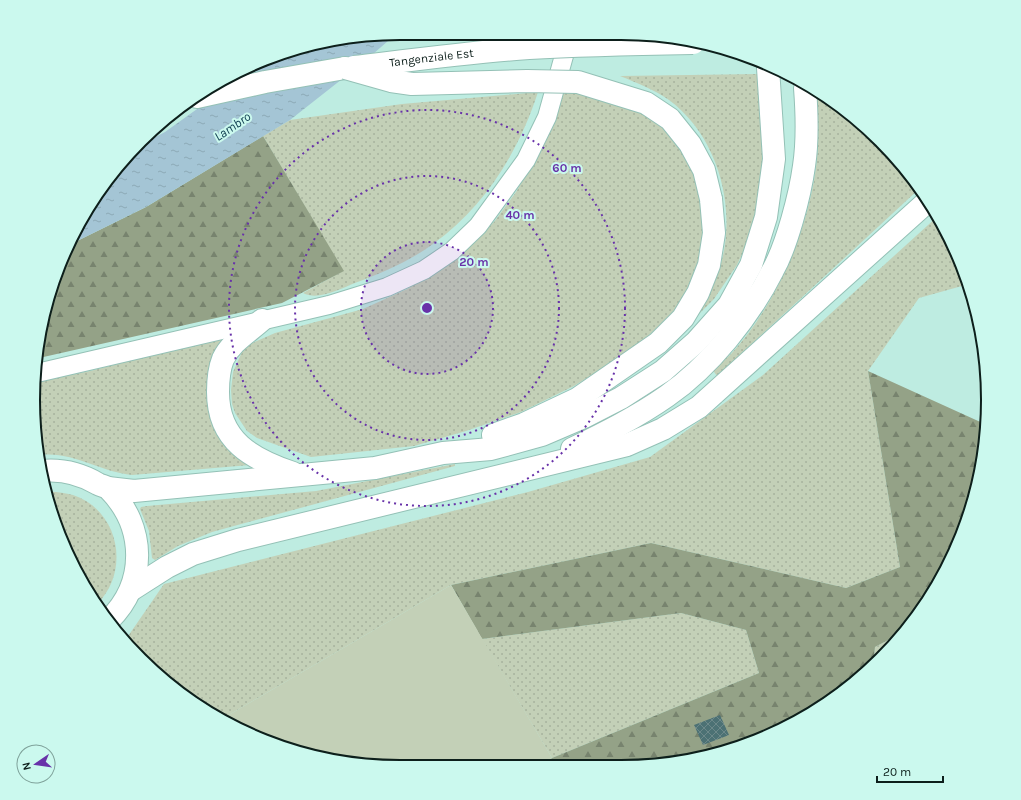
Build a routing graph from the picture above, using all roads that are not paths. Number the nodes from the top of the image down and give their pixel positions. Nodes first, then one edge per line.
1 (568, 40) edge
2 (670, 43) edge
3 (345, 68) junction
4 (768, 71) edge
5 (805, 91) edge
6 (210, 95) edge
7 (923, 205) edge
8 (262, 320) junction
9 (41, 372) edge
10 (443, 453) junction
11 (529, 469) junction
12 (47, 471) edge
13 (298, 475) junction
14 (108, 488) junction
15 (131, 590) junction
16 (112, 616) edge

1 - 8 street
2 - 3 main road, Tangenziale Est, bridge
3 - 6 main road, Tangenziale Est
3 - 10 main road, bridge
4 - 10 main road
5 - 11 main road
7 - 11 main road
8 - 9 street
8 - 13 main road
10 - 13 main road
11 - 15 main road
12 - 14 main road
13 - 14 main road
14 - 15 main road
15 - 16 main road

